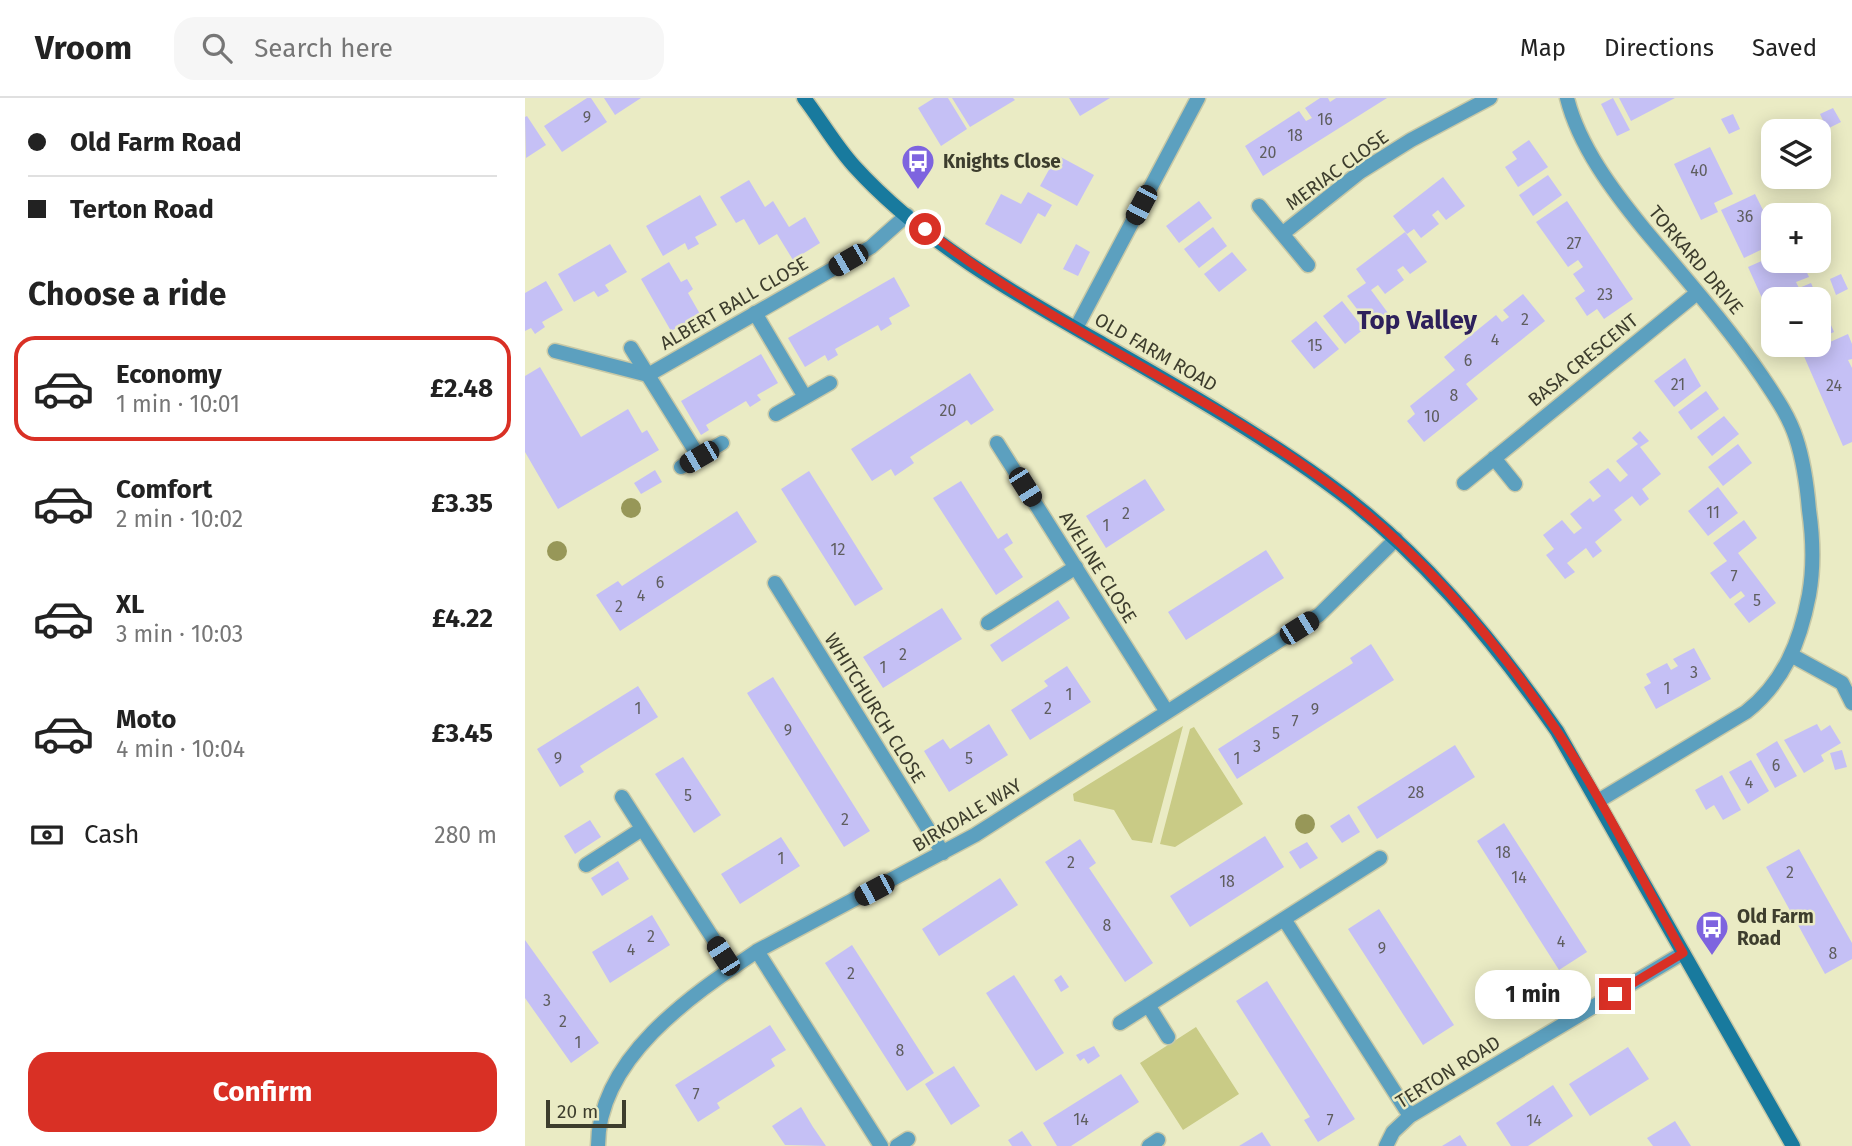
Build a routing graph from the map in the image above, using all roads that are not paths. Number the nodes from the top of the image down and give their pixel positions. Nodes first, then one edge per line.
1 (804, 98) edge
2 (1198, 98) edge
3 (1490, 98) edge
4 (1567, 98) edge
5 (1259, 206) dead end
6 (907, 215) junction
7 (1282, 234) junction
8 (1308, 265) dead end
9 (1697, 293) junction
10 (755, 313) junction
11 (1076, 328) junction
12 (631, 348) dead end
13 (555, 351) dead end
14 (648, 375) junction
15 (830, 383) dead end
16 (805, 397) junction
17 (776, 414) dead end
18 (722, 443) dead end
19 (997, 443) dead end
20 (699, 457) junction
21 (1494, 458) junction
22 (681, 467) dead end
23 (1464, 483) dead end
24 (1515, 484) dead end
25 (1396, 538) junction
26 (1076, 567) junction
27 (775, 583) dead end
28 (988, 623) dead end
29 (1791, 655) junction
30 (1852, 704) edge
31 (1167, 712) junction
32 (622, 797) dead end
33 (1598, 801) junction
34 (642, 829) junction
35 (943, 853) junction
36 (1380, 858) dead end
37 (586, 865) dead end
38 (1284, 919) junction
39 (757, 951) junction
40 (1683, 953) junction
41 (731, 968) junction
42 (1148, 1005) junction
43 (1120, 1023) dead end
44 (1168, 1037) dead end
45 (1410, 1116) junction
46 (598, 1146) edge
47 (881, 1146) edge
48 (1386, 1146) edge
49 (1793, 1146) edge

1 - 6 street, OLD FARM ROAD
2 - 11 street
3 - 7 street, MERIAC CLOSE
4 - 9 street, TORKARD DRIVE
5 - 7 street, MERIAC CLOSE
6 - 10 street, ALBERT BALL CLOSE
6 - 11 street, OLD FARM ROAD
7 - 8 street, MERIAC CLOSE
9 - 21 street, BASA CRESCENT
9 - 29 street, TORKARD DRIVE
10 - 14 street, ALBERT BALL CLOSE
10 - 16 street
11 - 25 street, OLD FARM ROAD
12 - 14 street, ALBERT BALL CLOSE
13 - 14 street
14 - 20 street, ALBERT BALL CLOSE
15 - 16 street
16 - 17 street
18 - 20 street
19 - 26 street, AVELINE CLOSE
20 - 22 street
21 - 23 street, BASA CRESCENT
21 - 24 street
25 - 31 street, BIRKDALE WAY
25 - 33 street, OLD FARM ROAD
26 - 28 street
26 - 31 street, AVELINE CLOSE
27 - 35 street, WHITCHURCH CLOSE
29 - 30 street
29 - 33 street, TORKARD DRIVE
31 - 35 street, BIRKDALE WAY
32 - 34 street
33 - 40 street, OLD FARM ROAD
34 - 37 street
34 - 41 street
35 - 39 street, BIRKDALE WAY
36 - 38 street
38 - 42 street
38 - 45 street
39 - 41 street, BIRKDALE WAY
39 - 47 street
40 - 45 street, TERTON ROAD
40 - 49 street, OLD FARM ROAD
41 - 46 street, BIRKDALE WAY
42 - 43 street
42 - 44 street
45 - 48 street, TERTON ROAD

